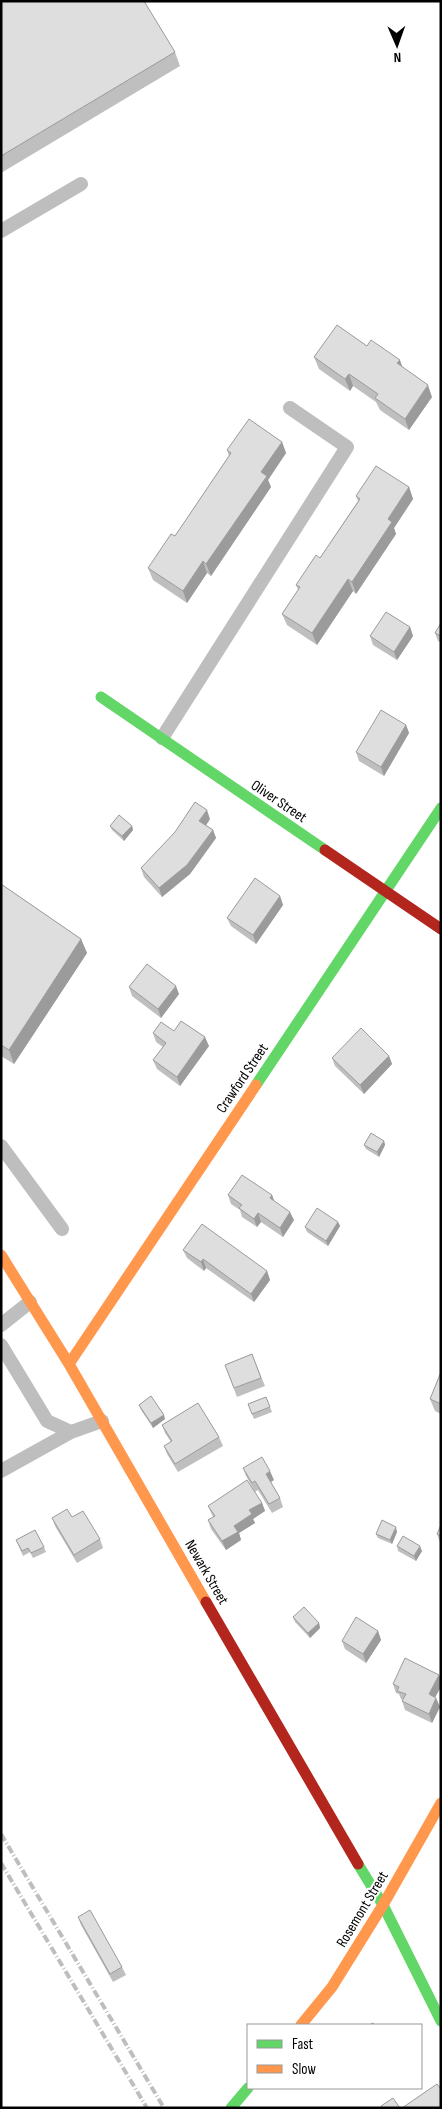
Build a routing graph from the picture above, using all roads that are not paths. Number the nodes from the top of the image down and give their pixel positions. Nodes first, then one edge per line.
1 (81, 184) dead end
2 (1, 231) edge
3 (290, 408) dead end
4 (101, 697) dead end
5 (162, 738) junction
6 (441, 808) edge
7 (385, 891) junction
8 (441, 929) edge
9 (1, 1146) edge
10 (62, 1229) dead end
11 (1, 1255) edge
12 (16, 1281) junction
13 (1, 1282) edge
14 (30, 1302) junction
15 (1, 1325) edge
16 (1, 1345) edge
17 (69, 1364) junction
18 (102, 1421) junction
19 (71, 1432) junction
20 (1, 1471) edge
21 (441, 1803) edge
22 (384, 1905) junction
23 (441, 2021) edge
24 (302, 2024) edge
25 (247, 2089) edge
26 (230, 2108) edge

1 - 2 lane
3 - 5 lane
4 - 5 street, Oliver Street
5 - 7 street, Oliver Street
6 - 7 street, Crawford Street
7 - 8 street, Oliver Street
7 - 17 street, Crawford Street
9 - 10 lane
11 - 12 street, Newark Street
12 - 13 lane
12 - 14 street, Newark Street
14 - 15 lane
14 - 17 street, Newark Street
16 - 19 lane
17 - 18 street, Newark Street
18 - 19 lane
18 - 22 street, Newark Street
19 - 20 lane
21 - 22 street, Rosemont Street
22 - 23 street, Newark Street
22 - 24 street, Rosemont Street
25 - 26 street

